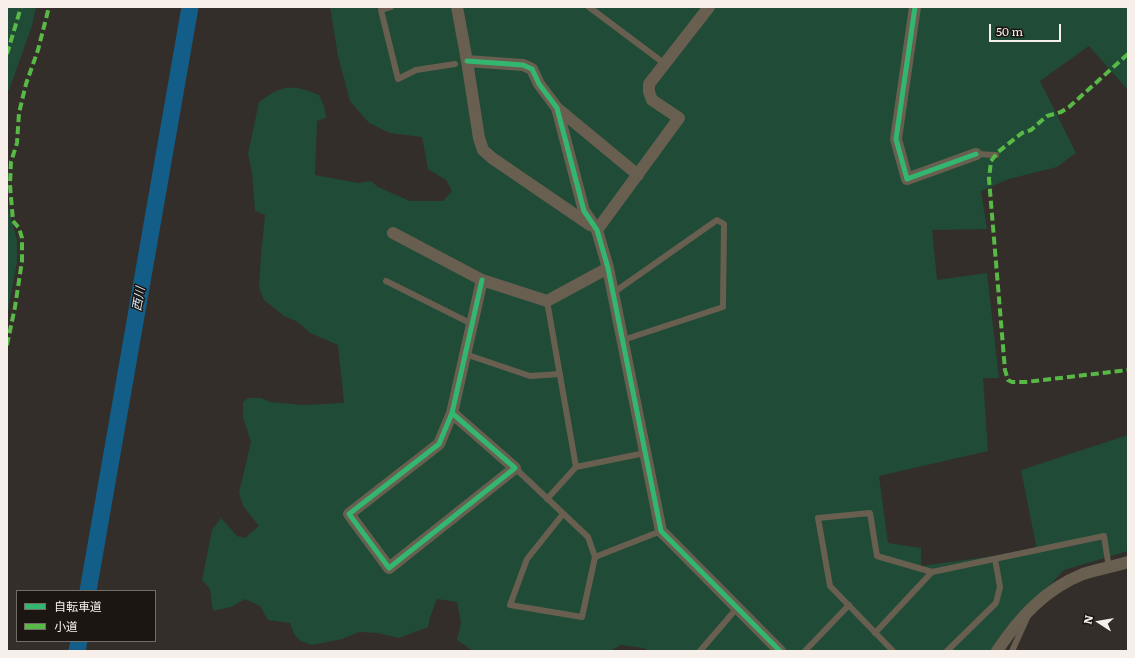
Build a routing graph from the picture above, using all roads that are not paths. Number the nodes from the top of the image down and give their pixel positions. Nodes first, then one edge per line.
1 (391, 7) edge
2 (457, 7) edge
3 (589, 7) edge
4 (709, 7) edge
5 (915, 7) edge
6 (468, 61) junction
7 (455, 64) dead end
8 (664, 64) junction
9 (557, 108) junction
10 (976, 154) joint
11 (996, 155) dead end
12 (638, 175) junction
13 (597, 230) junction
14 (393, 233) dead end
15 (608, 268) junction
16 (482, 280) junction
17 (386, 281) dead end
18 (613, 292) junction
19 (546, 301) junction
20 (472, 324) junction
21 (623, 340) junction
22 (465, 354) junction
23 (560, 374) junction
24 (452, 413) junction
25 (645, 453) junction
26 (576, 467) junction
27 (515, 468) junction
28 (547, 499) junction
29 (563, 514) junction
30 (661, 531) junction
31 (595, 558) junction
32 (995, 559) junction
33 (1128, 562) edge
34 (1109, 568) junction
35 (932, 572) junction
36 (849, 605) junction
37 (737, 608) junction
38 (1032, 608) junction
39 (875, 633) junction
40 (700, 651) edge
41 (780, 651) edge
42 (805, 651) edge
43 (893, 651) edge
44 (947, 651) edge
45 (997, 651) edge
46 (1012, 651) edge

1 - 7 lane
2 - 6 street
3 - 8 lane
4 - 8 street
5 - 10 street
6 - 9 street
6 - 13 street
8 - 12 street
9 - 12 street
9 - 13 street
10 - 11 lane
12 - 13 street
13 - 15 street
14 - 16 street
15 - 18 street
15 - 19 street
16 - 19 street
16 - 20 street
17 - 20 lane
18 - 21 street
18 - 21 lane
19 - 23 lane
20 - 22 street
21 - 25 street
22 - 23 lane
22 - 24 street
23 - 26 lane
24 - 27 street
24 - 27 street
25 - 26 lane
25 - 30 street
26 - 28 lane
27 - 28 lane
28 - 29 lane
29 - 31 lane
29 - 31 lane
30 - 31 lane
30 - 37 street
32 - 34 lane
32 - 35 lane
32 - 44 lane
33 - 34 street
34 - 38 street
35 - 36 lane
35 - 39 lane
36 - 39 lane
36 - 42 lane
37 - 40 lane
37 - 41 street
38 - 45 street
38 - 46 lane
39 - 43 lane

